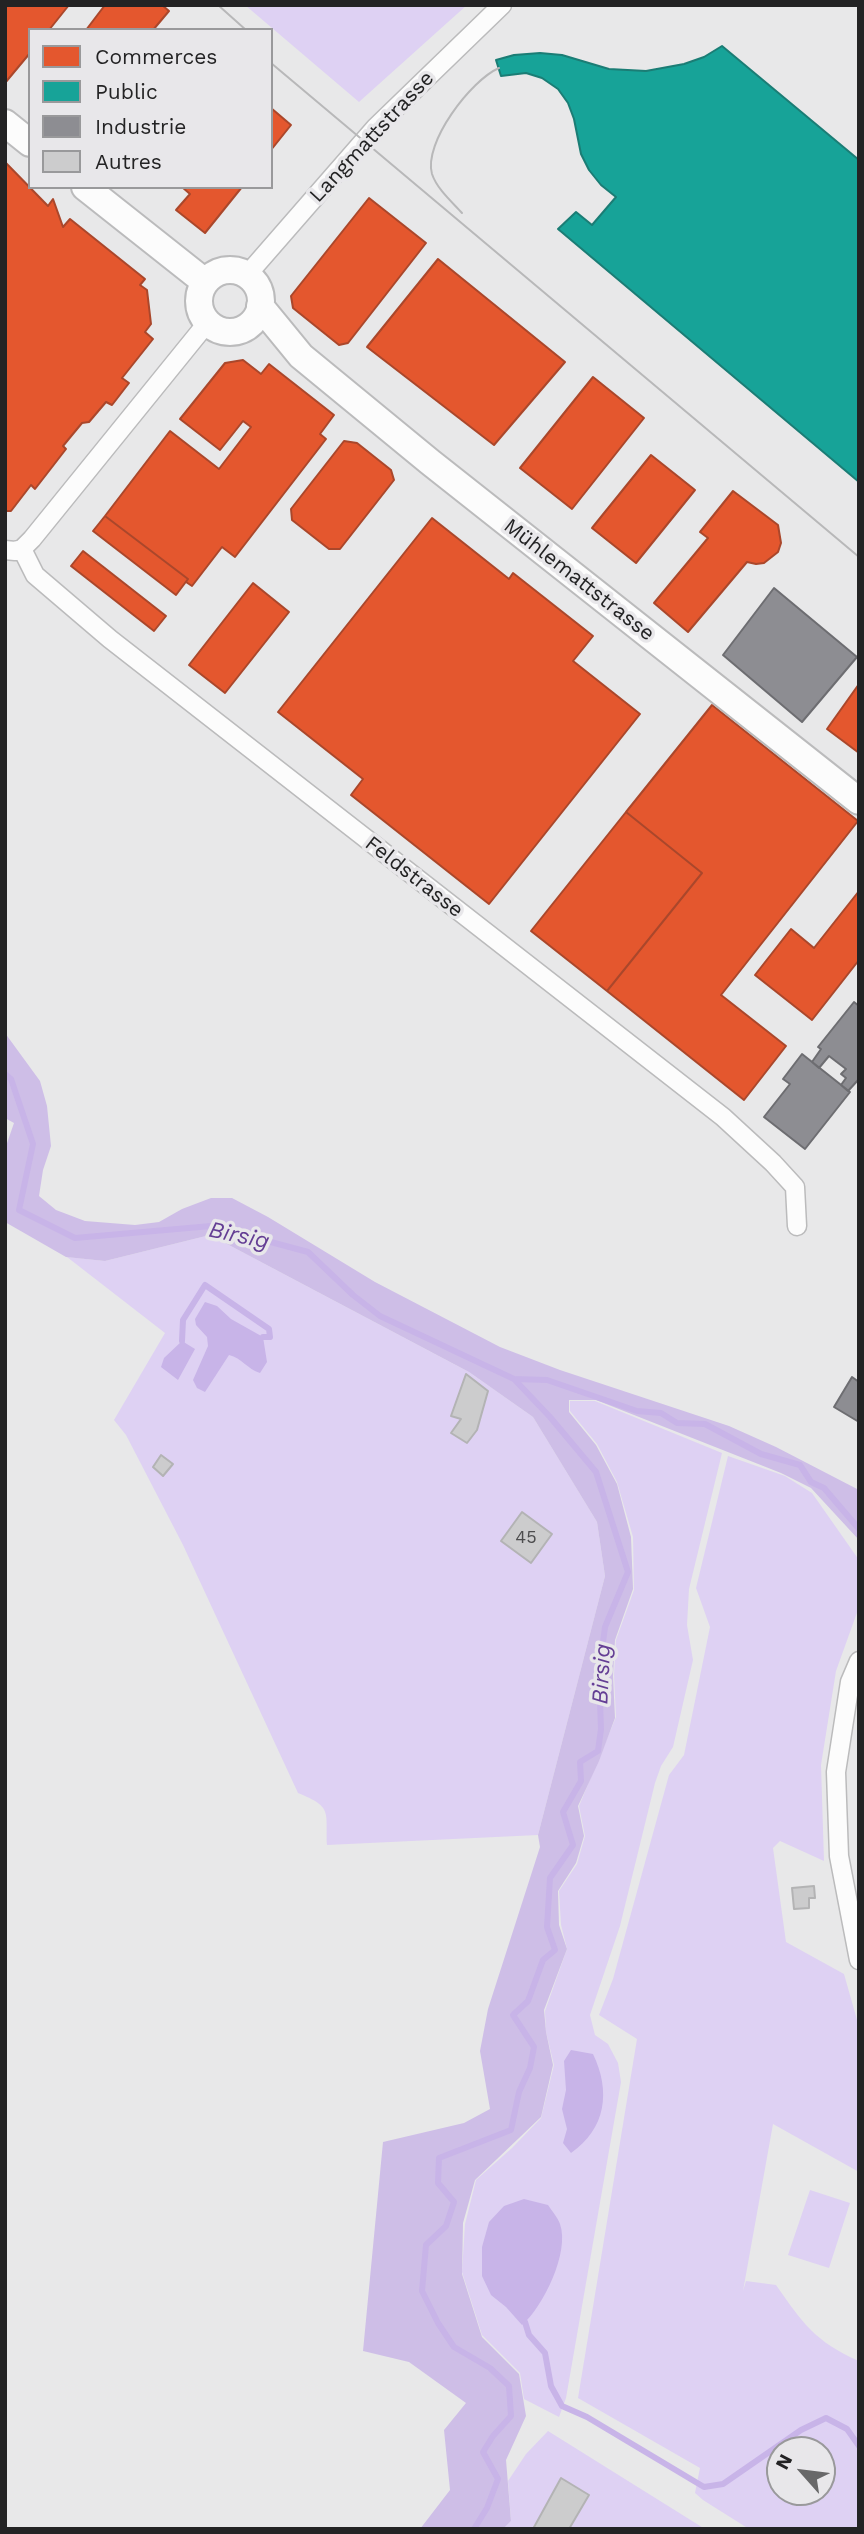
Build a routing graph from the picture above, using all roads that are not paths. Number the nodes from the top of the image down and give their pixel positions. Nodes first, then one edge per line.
1 (502, 5) edge
2 (5, 123) edge
3 (28, 141) edge
4 (88, 189) edge
5 (247, 275) junction
6 (205, 282) junction
7 (260, 306) junction
8 (208, 323) junction
9 (245, 328) junction
10 (300, 356) junction
11 (13, 550) edge
12 (859, 801) edge
13 (797, 1226) dead end
14 (859, 1661) edge
15 (855, 1685) edge
16 (859, 1960) edge

1 - 5 street, Langmattstrasse
2 - 3 main road
4 - 6 main road
5 - 6 main road
5 - 7 main road
6 - 8 main road
7 - 9 main road
7 - 10 main road, Mühlemattstrasse
8 - 9 main road
8 - 11 street
9 - 10 main road, Mühlemattstrasse
10 - 12 main road, Mühlemattstrasse
11 - 13 street, Feldstrasse
14 - 15 street
15 - 16 street

